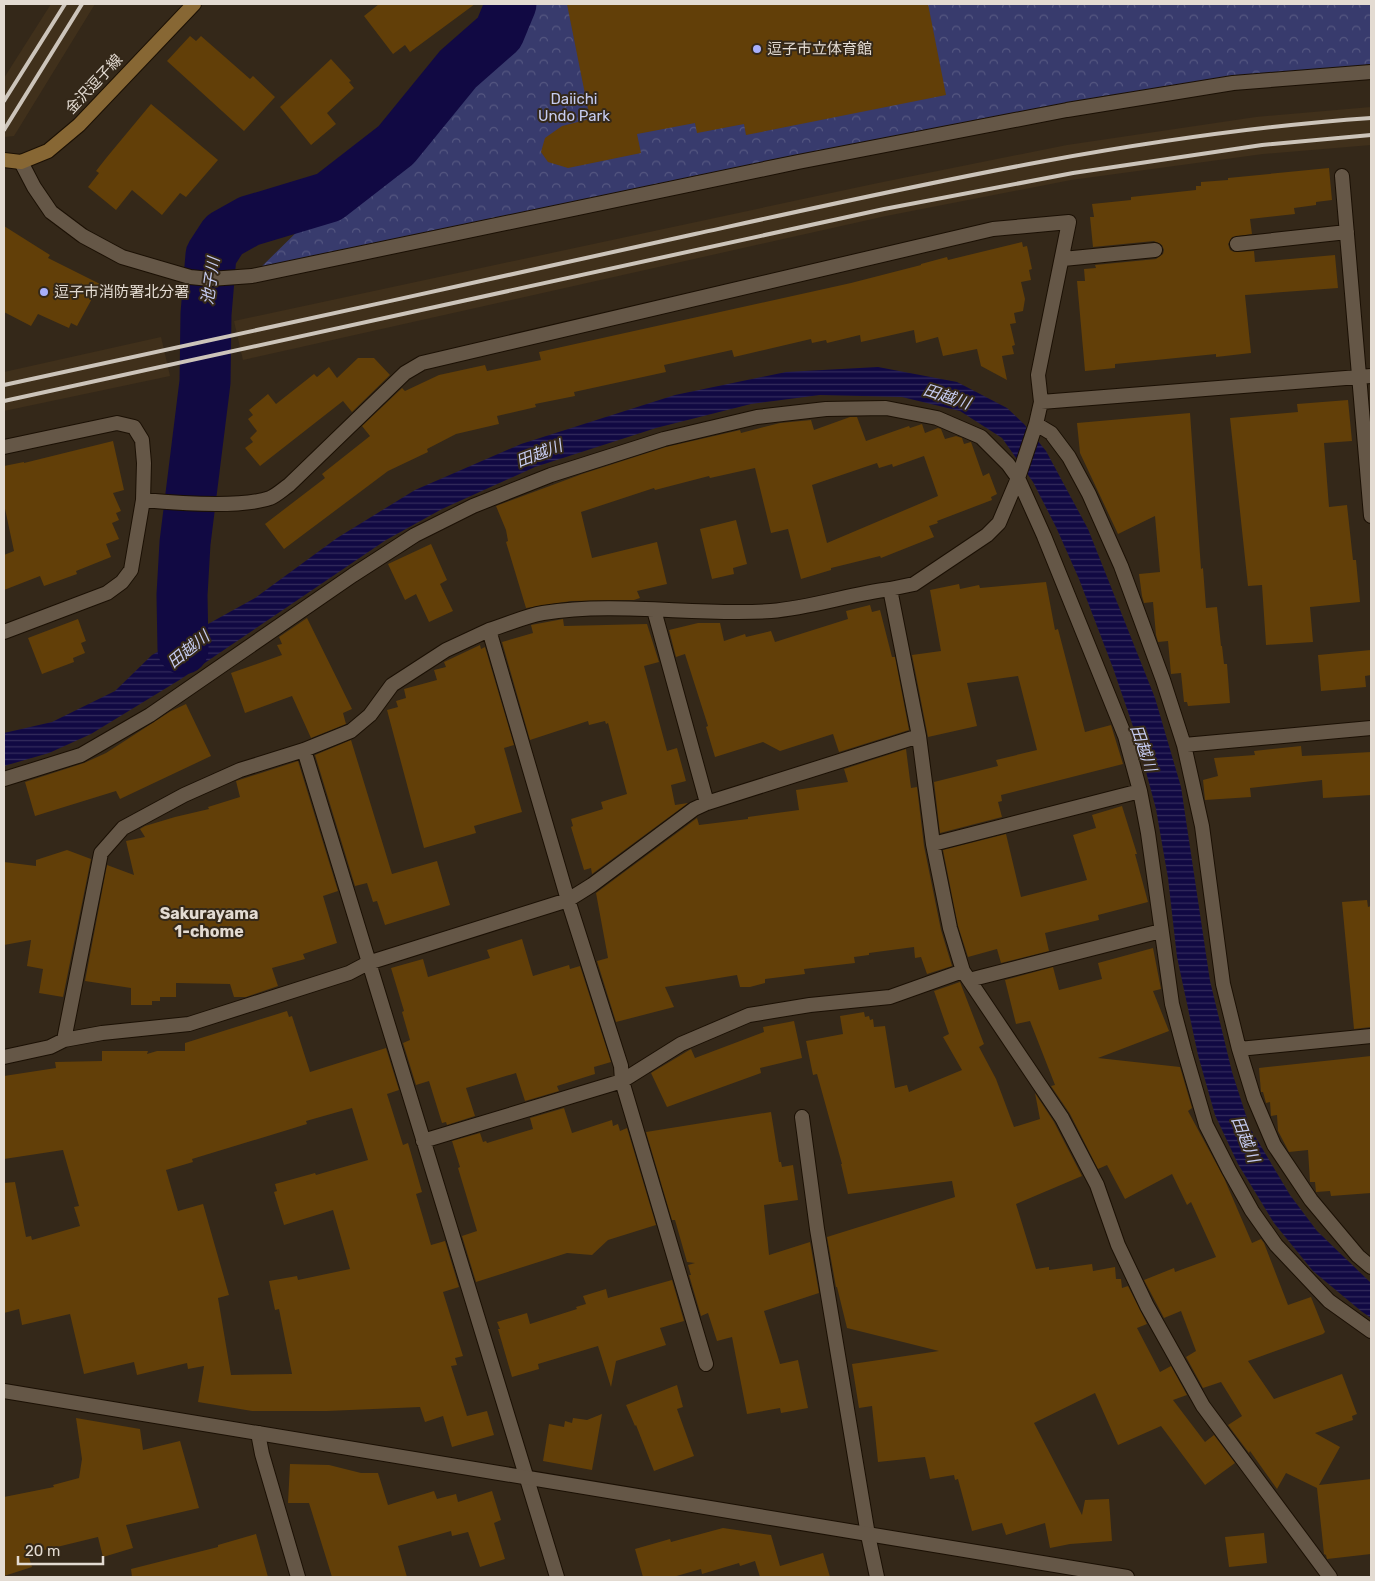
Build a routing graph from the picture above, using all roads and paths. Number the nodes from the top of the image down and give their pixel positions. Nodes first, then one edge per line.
1 (194, 4) edge
2 (1371, 72) edge
3 (4, 160) edge
4 (21, 162) junction
5 (1342, 176) dead end
6 (1347, 232) junction
7 (1237, 244) dead end
8 (1154, 250) dead end
9 (1063, 259) junction
10 (1365, 377) edge
11 (1041, 402) junction
12 (1036, 426) junction
13 (4, 448) edge
14 (1019, 475) junction
15 (143, 500) junction
16 (1371, 516) edge
17 (890, 589) junction
18 (654, 610) junction
19 (489, 630) junction
20 (4, 632) edge
21 (1371, 728) edge
22 (919, 736) junction
23 (1184, 745) junction
24 (304, 750) junction
25 (4, 779) edge
26 (1140, 791) junction
27 (707, 803) junction
28 (932, 844) junction
29 (568, 900) junction
30 (1162, 931) junction
31 (368, 963) junction
32 (966, 975) junction
33 (1371, 1036) edge
34 (64, 1040) junction
35 (1239, 1048) junction
36 (4, 1058) edge
37 (622, 1081) junction
38 (802, 1117) dead end
39 (423, 1141) junction
40 (1371, 1267) edge
41 (1371, 1331) edge
42 (706, 1364) dead end
43 (4, 1391) edge
44 (258, 1433) junction
45 (526, 1477) junction
46 (868, 1535) junction
47 (298, 1577) edge
48 (557, 1577) edge
49 (878, 1577) edge
50 (1126, 1577) edge
51 (1330, 1577) edge

1 - 4 main road, 金沢逗子線
2 - 4 street
3 - 4 main road, 金沢逗子線
5 - 6 street
6 - 7 street
6 - 10 street
8 - 9 street
9 - 11 street
9 - 15 street
10 - 11 street
10 - 16 street
11 - 12 street
12 - 14 street
12 - 23 street
13 - 15 street
14 - 17 street
14 - 25 street
14 - 26 street
15 - 20 street
17 - 18 street
17 - 22 street
18 - 19 street
18 - 27 street
19 - 24 street
19 - 29 street
21 - 23 street
22 - 27 street
22 - 28 street
23 - 35 street
24 - 31 street
24 - 34 street
26 - 28 street
26 - 30 street
27 - 29 street
28 - 32 street
29 - 31 street
29 - 37 street
30 - 32 street
30 - 41 street
31 - 34 street
31 - 39 street
32 - 37 street
32 - 51 street
33 - 35 street
34 - 36 street
35 - 40 street
37 - 39 street
37 - 42 street
38 - 46 street
39 - 45 street
43 - 44 street
44 - 45 street
44 - 47 street
45 - 46 street
45 - 48 street
46 - 49 street
46 - 50 street

